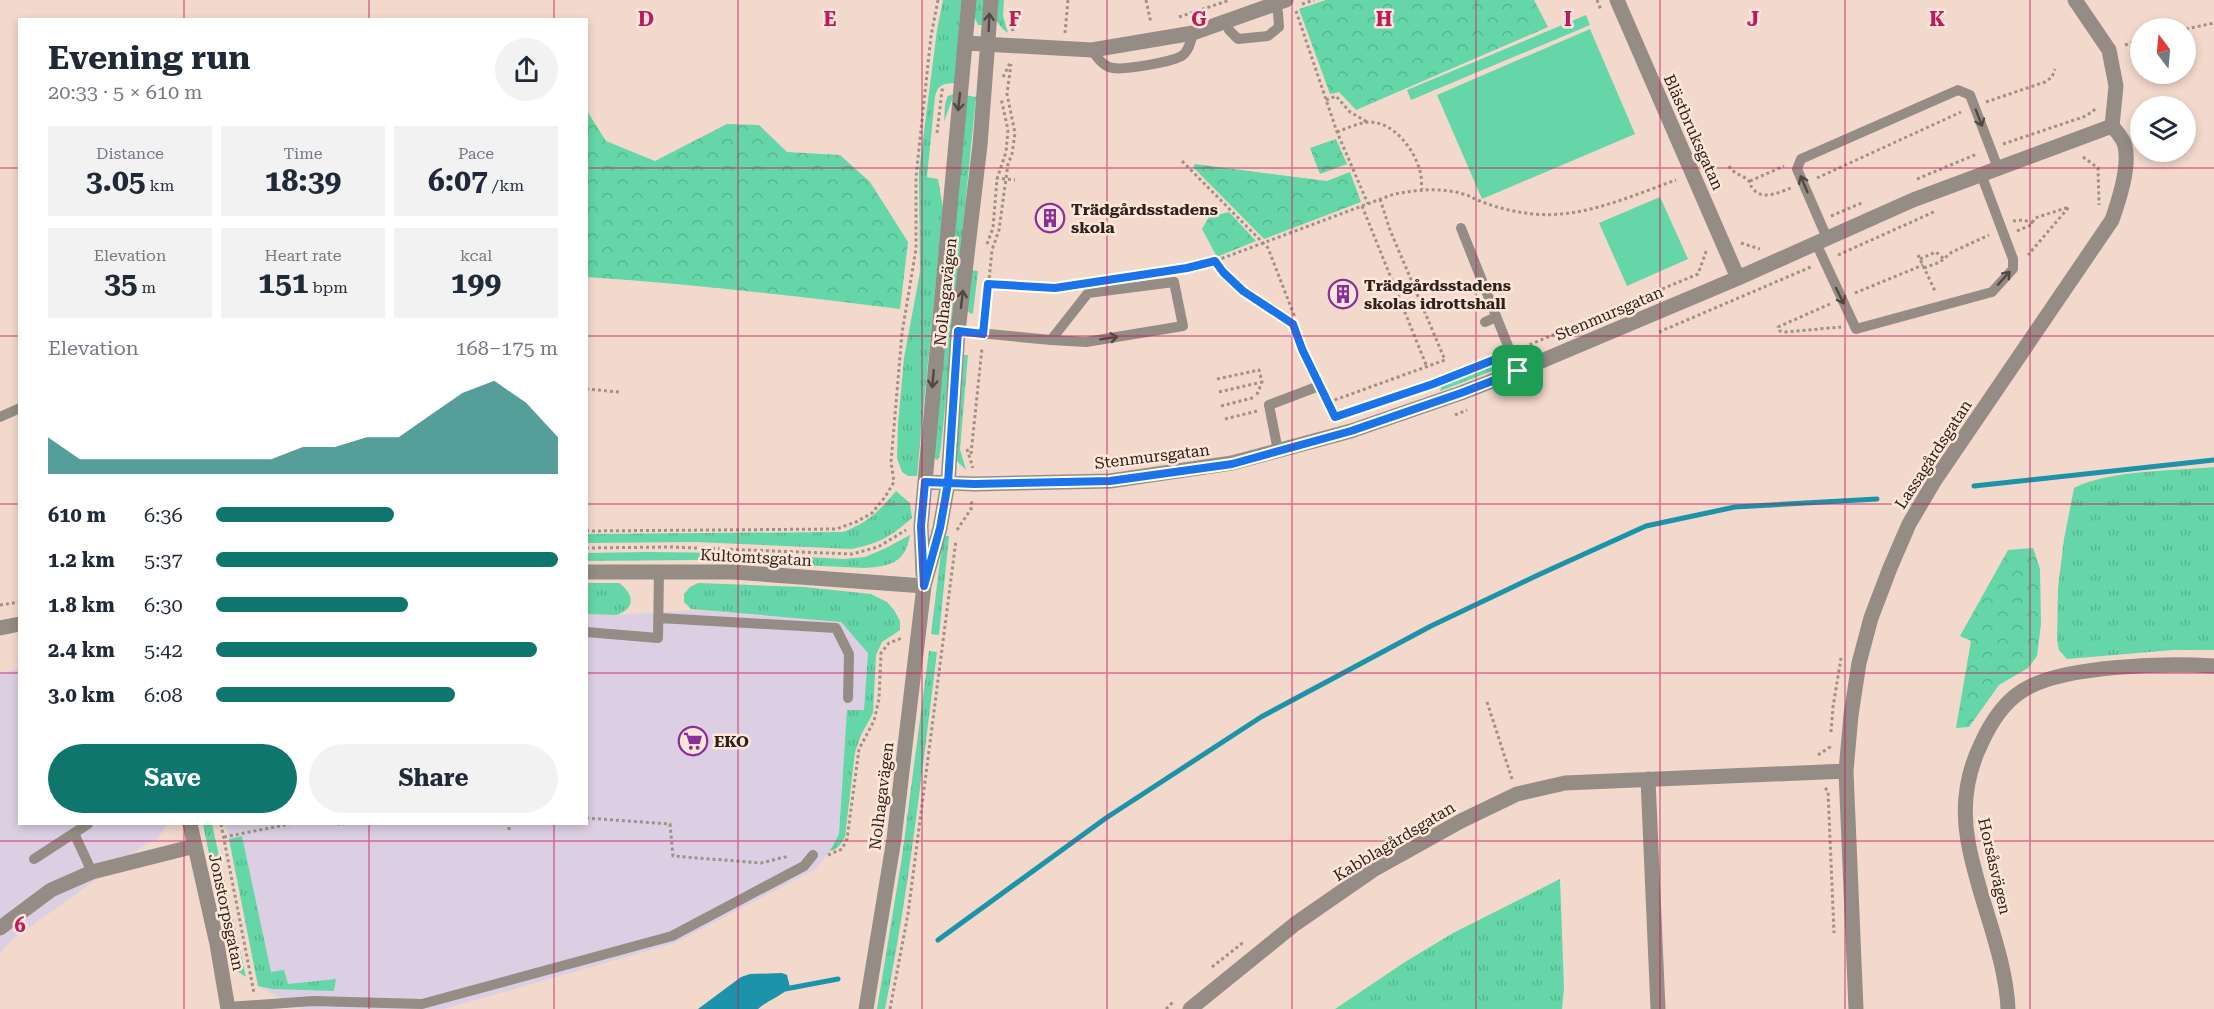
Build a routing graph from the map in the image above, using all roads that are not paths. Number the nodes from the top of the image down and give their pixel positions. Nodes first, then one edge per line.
1 (969, 0) edge
2 (991, 0) edge
3 (1617, 0) edge
4 (2075, 0) edge
5 (1283, 3) edge
6 (1226, 21) junction
7 (1192, 33) junction
8 (966, 44) junction
9 (988, 45) junction
10 (1092, 50) junction
11 (2112, 126) junction
12 (1998, 168) junction
13 (1981, 174) junction
14 (1461, 228) dead end
15 (1821, 241) junction
16 (1738, 278) junction
17 (1496, 317) junction
18 (1485, 322) dead end
19 (958, 331) junction
20 (1051, 340) junction
21 (1518, 371) junction
22 (1319, 386) road end
23 (18, 409) edge
24 (0, 417) edge
25 (1278, 451) junction
26 (925, 482) junction
27 (948, 483) junction
28 (588, 572) edge
29 (659, 572) junction
30 (924, 586) junction
31 (659, 618) junction
32 (18, 624) edge
33 (0, 628) edge
34 (588, 632) edge
35 (2214, 666) edge
36 (848, 698) dead end
37 (1846, 771) junction
38 (1648, 779) junction
39 (86, 825) edge
40 (190, 825) edge
41 (74, 832) junction
42 (195, 846) junction
43 (813, 855) dead end
44 (34, 859) dead end
45 (92, 873) junction
46 (3, 921) edge
47 (228, 1008) edge
48 (866, 1009) edge
49 (1190, 1009) edge
50 (1658, 1009) edge
51 (1856, 1009) edge
52 (2008, 1009) edge

1 - 8 street, Nolhagavägen
9 -> 2 street, Nolhagavägen
3 - 16 street, Blästbruksgatan
4 - 11 street
5 - 6 street
5 - 6 lane
6 - 7 street
7 - 10 street
7 - 10 lane
8 - 9 street
8 -> 26 street, Nolhagavägen
9 - 10 street
19 -> 9 street, Nolhagavägen
11 - 12 street, Stenmursgatan
11 - 37 street, Lassagårdsgatan
12 - 13 street, Stenmursgatan
15 -> 12 lane
13 - 15 street, Stenmursgatan
15 -> 13 lane
14 - 17 lane
15 - 16 street, Stenmursgatan
16 - 21 street, Stenmursgatan
17 - 18 lane
17 - 21 lane
19 - 20 lane
19 - 27 street, Nolhagavägen
20 -> 20 lane
21 - 25 street, Stenmursgatan
22 - 25 lane
23 - 24 lane
25 - 27 street, Stenmursgatan
26 - 27 street, Stenmursgatan
26 - 30 street, Nolhagavägen
27 - 30 street, Nolhagavägen
28 - 29 street, Kultomtsgatan
29 - 30 street, Kultomtsgatan
29 - 31 lane
30 - 48 street, Nolhagavägen
31 - 34 lane
31 - 36 lane
32 - 33 street
35 - 52 street, Horsåsvägen
37 - 38 street, Kabblagårdsgatan
37 - 51 street, Lassagårdsgatan
38 - 49 street, Kabblagårdsgatan
38 - 50 street
39 - 41 lane
40 - 42 street, Jonstorpsgatan
41 - 44 lane
41 - 45 lane
42 - 45 street
42 - 47 street, Jonstorpsgatan
43 - 47 lane
45 - 46 street

